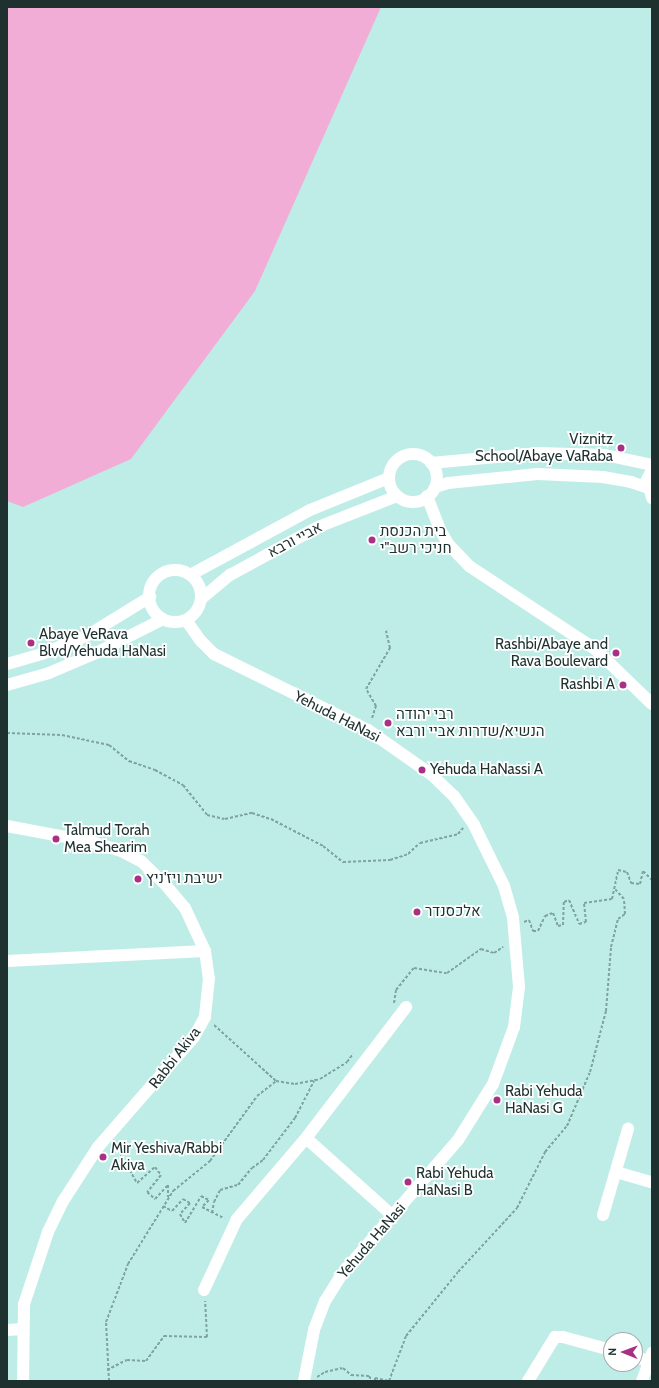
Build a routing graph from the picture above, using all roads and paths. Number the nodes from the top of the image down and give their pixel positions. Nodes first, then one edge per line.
1 (431, 463) junction
2 (652, 465) edge
3 (652, 470) edge
4 (389, 478) junction
5 (431, 492) junction
6 (650, 493) edge
7 (397, 496) junction
8 (190, 575) junction
9 (150, 597) junction
10 (201, 599) junction
11 (163, 619) junction
12 (186, 620) junction
13 (386, 630) dead end
14 (7, 664) edge
15 (7, 685) edge
16 (652, 704) edge
17 (368, 730) junction
18 (7, 733) edge
19 (470, 819) junction
20 (7, 826) edge
21 (652, 880) edge
22 (615, 889) junction
23 (515, 932) junction
24 (205, 951) junction
25 (7, 961) edge
26 (406, 1007) joint
27 (205, 1017) junction
28 (357, 1050) dead end
29 (276, 1080) junction
30 (314, 1080) junction
31 (628, 1129) dead end
32 (109, 1135) junction
33 (306, 1138) junction
34 (616, 1172) junction
35 (652, 1182) edge
36 (168, 1198) junction
37 (163, 1205) junction
38 (212, 1213) junction
39 (603, 1215) dead end
40 (393, 1216) junction
41 (234, 1227) junction
42 (204, 1290) joint
43 (22, 1329) junction
44 (7, 1330) edge
45 (603, 1348) edge
46 (651, 1357) edge
47 (108, 1370) junction
48 (23, 1381) edge
49 (109, 1381) edge
50 (304, 1381) edge
51 (312, 1381) edge
52 (374, 1381) edge
53 (389, 1381) edge
54 (528, 1381) edge
55 (642, 1381) edge

1 - 2 street
1 - 4 street
1 - 5 street
3 - 6 street
4 - 7 street
4 - 8 street, אביי ורבא
5 - 6 street
5 - 7 street
5 - 16 street
7 - 10 street, אביי ורבא
8 - 9 street
8 - 10 street
9 - 11 street
9 - 14 street
10 - 12 street
11 - 12 street
11 - 15 street
12 - 17 street, Yehuda HaNasi
13 - 17 path
17 - 19 street, Yehuda HaNasi
18 - 19 path
19 - 23 street, Yehuda HaNasi
20 - 24 street, Rabbi Akiva
21 - 22 path
22 - 23 path
22 - 53 path
23 - 26 path
23 - 40 street, Yehuda HaNasi
24 - 25 street
24 - 27 street, Rabbi Akiva
26 - 33 street
27 - 29 path
27 - 32 street, Rabbi Akiva
28 - 30 path
29 - 30 path
29 - 36 path
30 - 38 path
31 - 34 street
32 - 36 path
32 - 43 street, Rabbi Akiva
33 - 40 street
33 - 41 street
34 - 35 street
34 - 39 street
36 - 37 path
37 - 38 path
37 - 47 path
38 - 41 path
40 - 50 street, Yehuda HaNasi
41 - 42 street
42 - 47 path
43 - 44 street
43 - 48 street, Rabbi Akiva
45 - 54 street
46 - 55 street
47 - 49 path
51 - 52 path
52 - 53 path

